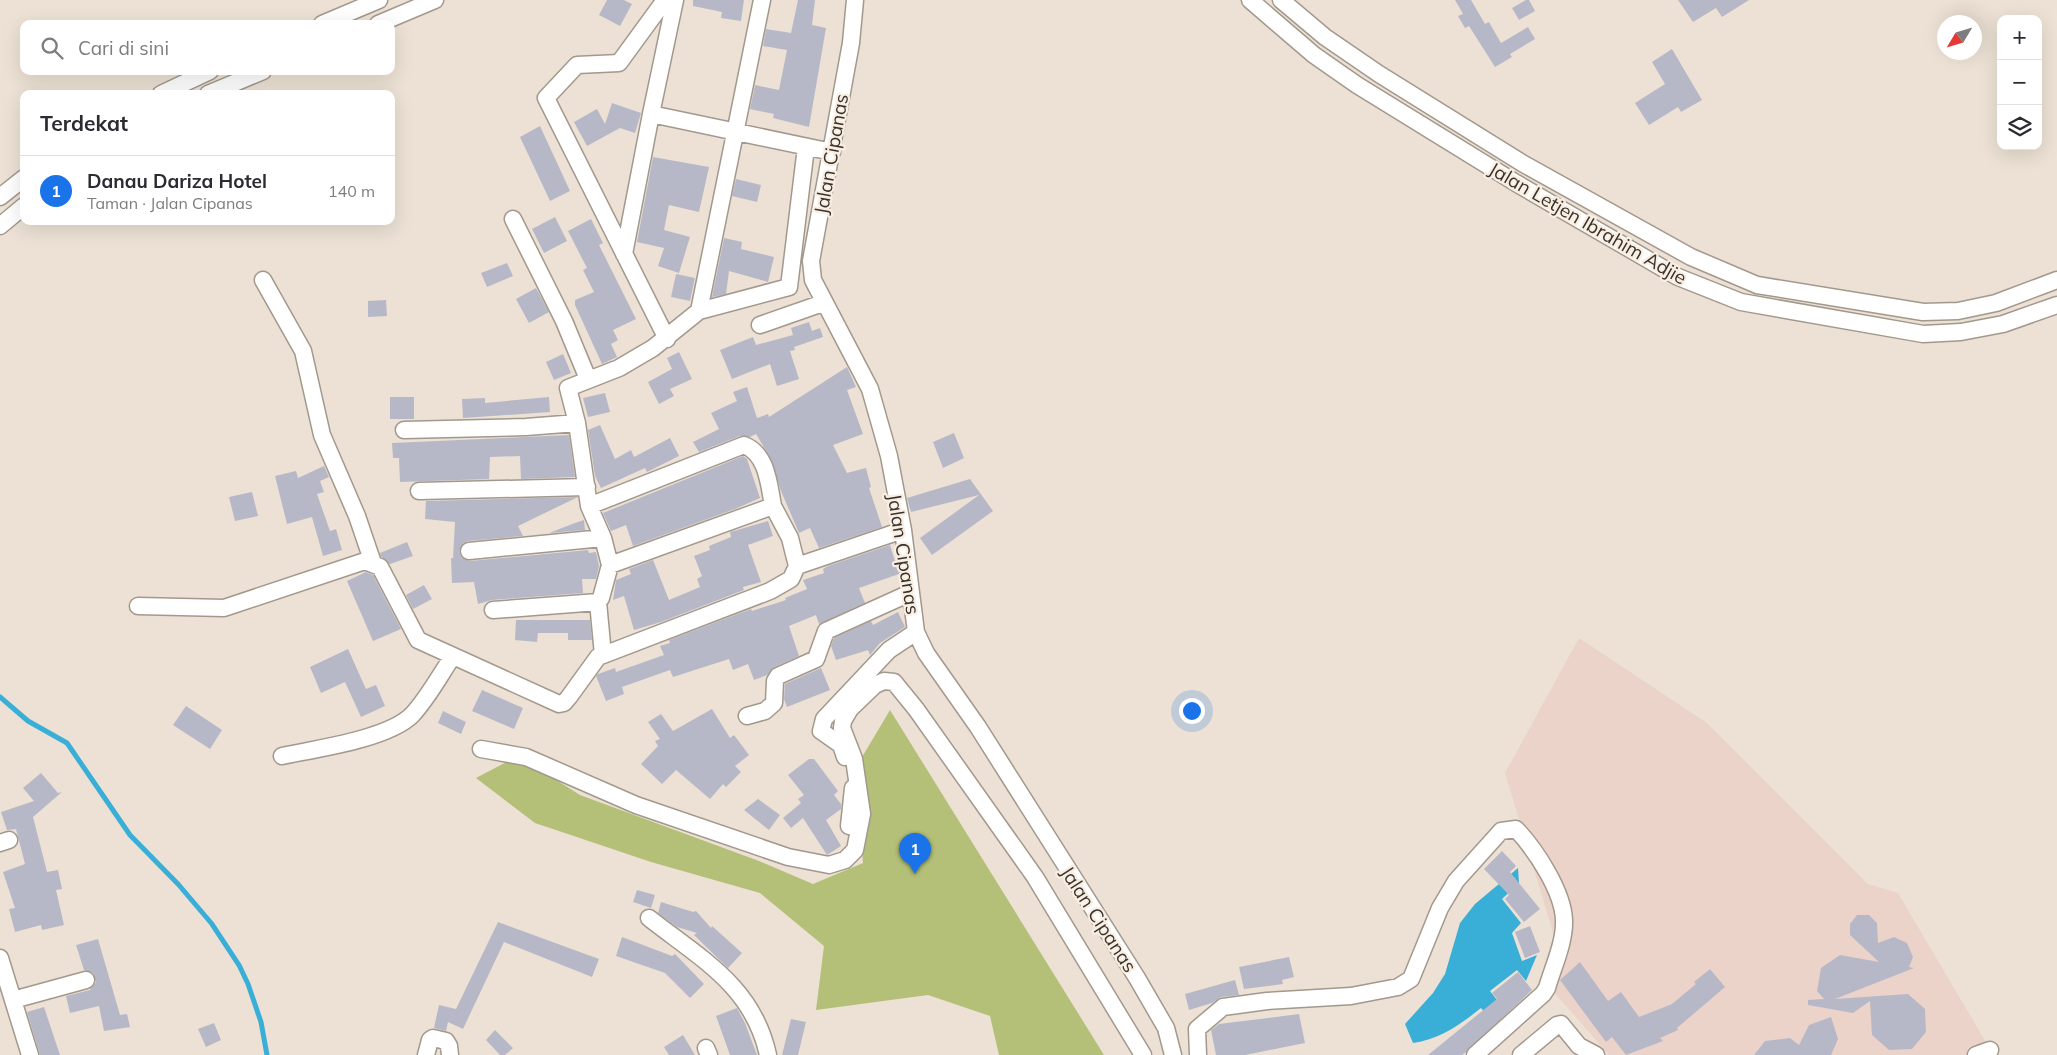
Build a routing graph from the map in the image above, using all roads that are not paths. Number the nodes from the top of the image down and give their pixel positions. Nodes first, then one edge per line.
1 (379, 0) edge
2 (435, 0) edge
3 (665, 0) edge
4 (675, 0) edge
5 (762, 0) edge
6 (855, 0) edge
7 (1250, 0) edge
8 (1281, 0) edge
9 (332, 20) edge
10 (388, 20) edge
11 (1325, 37) junction
12 (1314, 54) junction
13 (201, 75) edge
14 (253, 75) edge
15 (170, 90) edge
16 (218, 90) edge
17 (651, 114) junction
18 (736, 131) junction
19 (806, 147) junction
20 (832, 152) junction
21 (20, 181) edge
22 (0, 197) edge
23 (20, 209) edge
24 (513, 219) dead end
25 (0, 226) edge
26 (624, 254) junction
27 (262, 280) dead end
28 (2057, 280) edge
29 (823, 303) junction
30 (2057, 304) edge
31 (699, 311) junction
32 (760, 326) dead end
33 (667, 339) junction
34 (588, 379) junction
35 (577, 423) junction
36 (404, 430) dead end
37 (587, 487) junction
38 (419, 491) dead end
39 (589, 506) junction
40 (773, 506) junction
41 (903, 530) junction
42 (603, 538) junction
43 (469, 550) dead end
44 (374, 563) junction
45 (610, 565) junction
46 (797, 566) junction
47 (910, 594) junction
48 (598, 602) junction
49 (138, 606) dead end
50 (493, 610) dead end
51 (916, 632) junction
52 (603, 655) junction
53 (453, 656) junction
54 (747, 716) dead end
55 (480, 749) dead end
56 (282, 756) dead end
57 (849, 826) dead end
58 (648, 918) dead end
59 (0, 958) edge
60 (86, 980) dead end
61 (12, 1000) junction
62 (1574, 1050) edge
63 (30, 1055) edge
64 (426, 1055) edge
65 (450, 1055) edge
66 (768, 1055) edge
67 (1143, 1055) edge
68 (1173, 1055) edge
69 (1198, 1055) edge
70 (1475, 1055) edge
71 (1521, 1055) edge
72 (1596, 1055) edge

1 - 9 street
2 - 10 street
3 - 26 street
4 - 17 street
5 - 18 street
6 - 20 street, Jalan Cipanas
7 - 12 street, Jalan Letjen Ibrahim Adjie
8 - 11 street, Jalan Letjen Ibrahim Adjie
11 - 12 street
11 - 28 street, Jalan Letjen Ibrahim Adjie
12 - 30 street, Jalan Letjen Ibrahim Adjie
13 - 15 street
14 - 16 street
17 - 18 street
17 - 26 street
18 - 19 street
18 - 31 street
19 - 20 street
19 - 31 street
20 - 29 street, Jalan Cipanas
21 - 22 street
23 - 25 street
24 - 34 street
26 - 33 street
27 - 44 street
29 - 32 street
29 - 41 street, Jalan Cipanas
31 - 33 street
33 - 34 street
34 - 35 street
35 - 36 street
35 - 37 street
37 - 38 street
37 - 39 street
39 - 40 street
39 - 42 street
40 - 45 street
40 - 46 street
41 - 46 street
41 - 47 street, Jalan Cipanas
42 - 43 street
42 - 45 street
44 - 49 street
44 - 53 street
45 - 48 street
46 - 52 street
47 - 51 street, Jalan Cipanas
47 - 54 street
48 - 50 street
48 - 52 street
51 - 57 street
51 - 68 street, Jalan Cipanas
52 - 53 street
53 - 56 street
55 - 67 street
58 - 66 street
59 - 61 street
60 - 61 street
61 - 63 street
62 - 71 street
62 - 72 street
64 - 65 street
69 - 70 street

